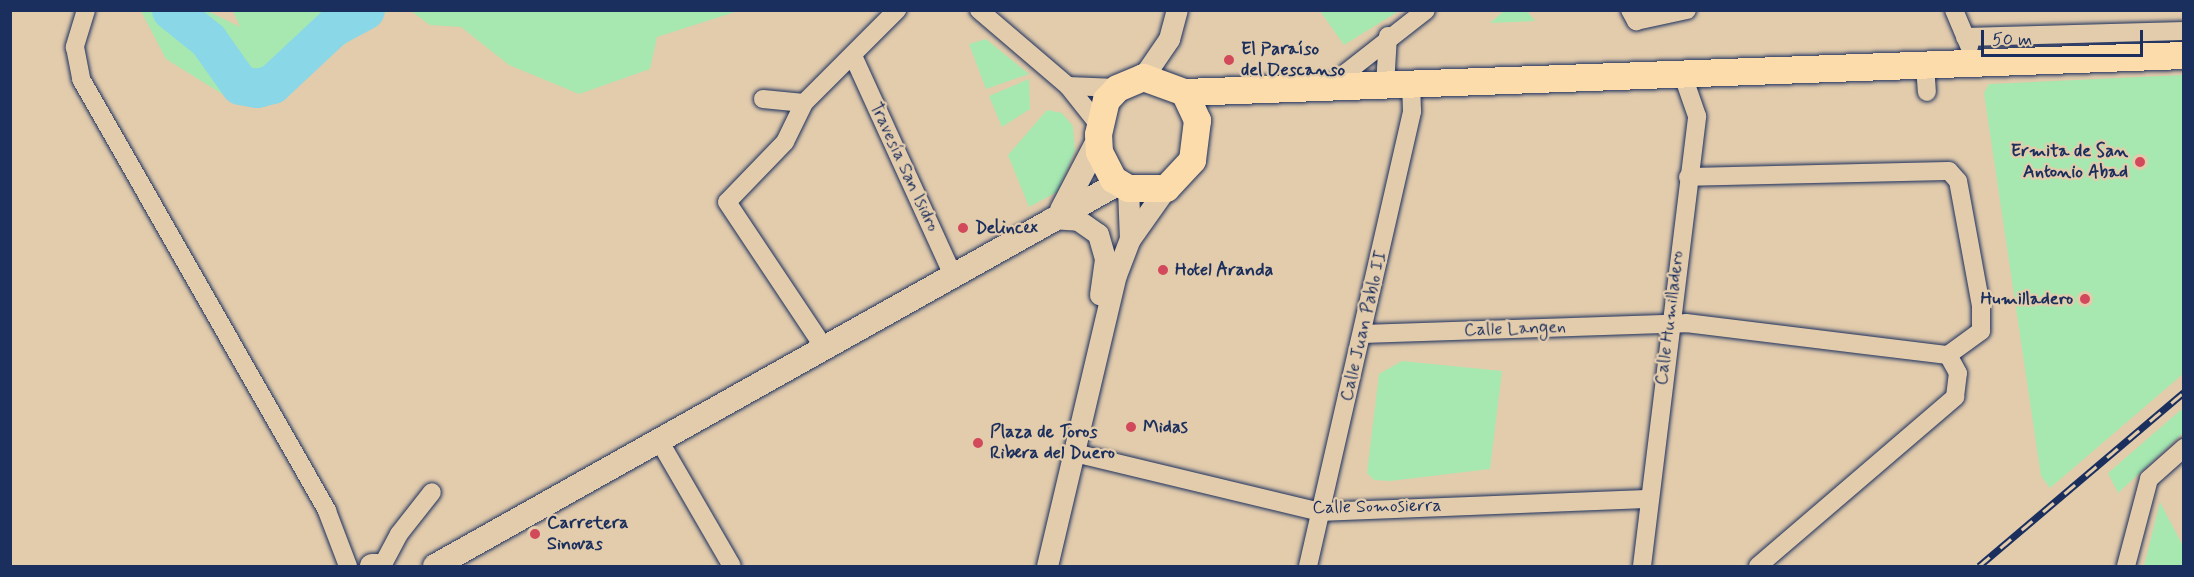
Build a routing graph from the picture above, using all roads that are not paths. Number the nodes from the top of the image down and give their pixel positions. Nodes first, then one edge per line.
1 (86, 10) edge
2 (897, 10) edge
3 (979, 10) edge
4 (1177, 10) edge
5 (1426, 10) edge
6 (1687, 10) edge
7 (1954, 10) edge
8 (1633, 16) edge
9 (2184, 31) edge
10 (1388, 36) junction
11 (1965, 37) junction
12 (1169, 39) junction
13 (2184, 55) edge
14 (854, 58) junction
15 (1975, 62) junction
16 (1925, 65) junction
17 (1682, 73) junction
18 (1143, 77) junction
19 (1412, 84) junction
20 (1068, 86) junction
21 (1385, 86) junction
22 (1345, 87) junction
23 (1117, 88) junction
24 (1178, 88) junction
25 (1927, 92) dead end
26 (1239, 93) junction
27 (763, 99) dead end
28 (804, 104) junction
29 (1197, 127) junction
30 (1099, 133) junction
31 (1688, 177) junction
32 (1124, 185) junction
33 (1166, 188) junction
34 (1056, 214) junction
35 (1130, 239) junction
36 (953, 275) junction
37 (1668, 323) junction
38 (1102, 330) junction
39 (1362, 334) junction
40 (825, 349) junction
41 (1948, 355) junction
42 (660, 442) junction
43 (2184, 448) edge
44 (1075, 453) junction
45 (432, 492) dead end
46 (1650, 499) junction
47 (1322, 512) junction
48 (348, 567) edge
49 (372, 567) edge
50 (377, 567) edge
51 (382, 567) edge
52 (435, 567) edge
53 (732, 567) edge
54 (1047, 567) edge
55 (1308, 567) edge
56 (1642, 567) edge
57 (1758, 567) edge
58 (2126, 567) edge

1 - 48 street
2 - 14 street
3 - 20 street
4 - 12 street
5 - 10 street
6 - 8 street
7 - 11 street
9 - 11 street
10 - 21 street
10 - 22 street
11 - 15 street
12 - 18 street
12 - 24 street
13 - 15 main road
14 - 28 street
14 - 36 street, Travesía San Isidro
15 - 16 main road
16 - 17 main road
16 - 25 street
17 - 19 main road
17 - 31 street, Calle Humilladero
18 - 23 main road
18 - 24 main road
19 - 21 main road
19 - 39 street, Calle Juan Pablo II
20 - 23 street
20 - 30 street
21 - 22 main road
22 - 26 main road
23 - 30 main road
24 - 26 main road
24 - 29 main road
26 - 29 main road
27 - 28 street
28 - 40 street
29 - 33 main road
30 - 32 main road
30 - 34 main road
31 - 37 street, Calle Humilladero
31 - 41 street
32 - 33 main road
32 - 34 main road
32 - 35 street
33 - 35 street
34 - 36 main road
34 - 38 street
35 - 38 street
36 - 40 main road
37 - 39 street, Calle Langen
37 - 41 street, Calle Langen
37 - 46 street, Calle Humilladero
38 - 44 street
39 - 47 street, Calle Juan Pablo II
40 - 42 main road
41 - 57 street
42 - 52 main road
42 - 53 street
43 - 58 street
44 - 47 street, Calle Somosierra
44 - 54 street
45 - 51 street
46 - 47 street, Calle Somosierra
46 - 56 street, Calle Humilladero
47 - 55 street, Calle Juan Pablo II
49 - 50 main road

